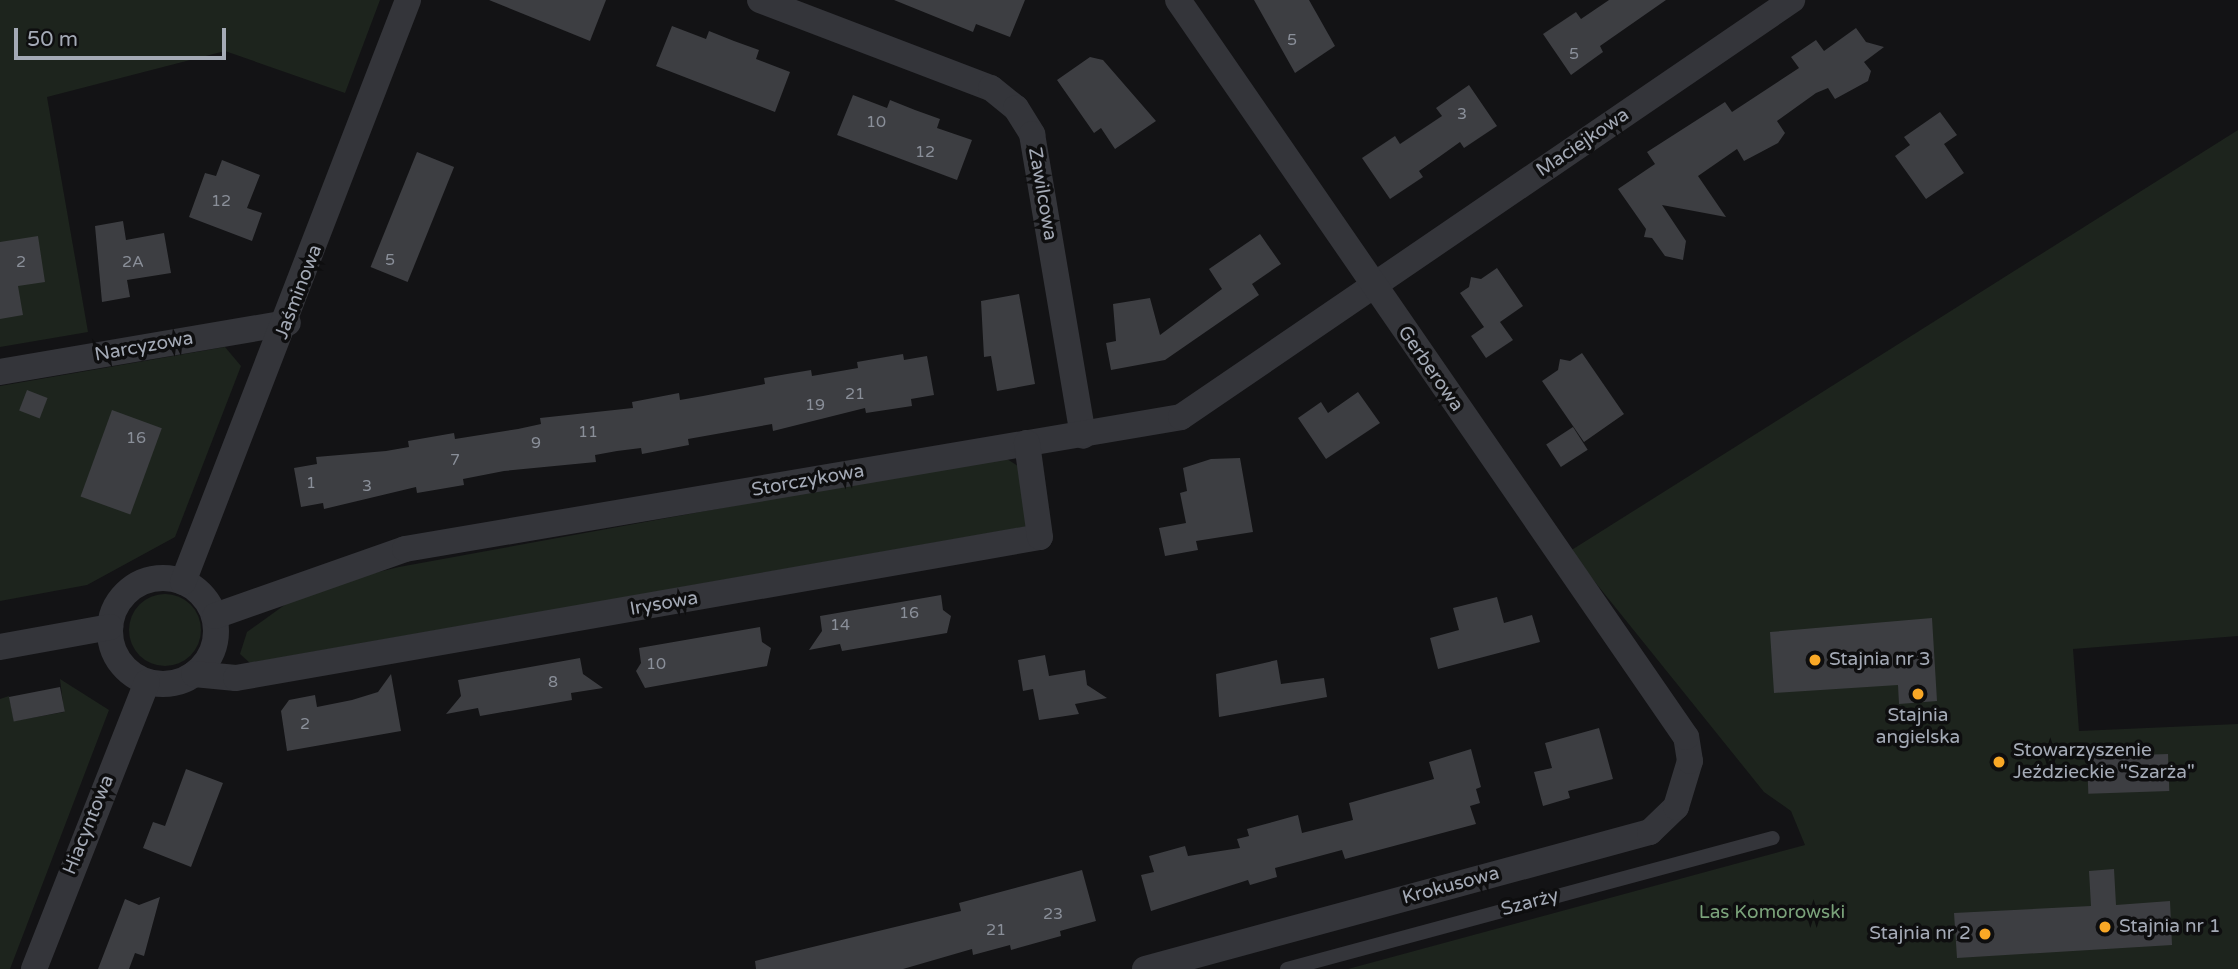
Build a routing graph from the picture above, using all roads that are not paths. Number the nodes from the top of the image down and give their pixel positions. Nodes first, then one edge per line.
1 (408, 0) edge
2 (760, 0) edge
3 (1178, 0) edge
4 (1792, 0) edge
5 (1373, 286) junction
6 (288, 323) junction
7 (0, 372) edge
8 (1083, 436) junction
9 (1027, 443) junction
10 (183, 582) junction
11 (215, 616) junction
12 (110, 627) junction
13 (0, 647) edge
14 (194, 674) junction
15 (147, 682) junction
16 (1686, 737) joint
17 (1773, 838) dead end
18 (34, 969) edge
19 (1145, 969) edge
20 (1287, 969) edge

1 - 6 street, Jaśminowa
2 - 8 street, Zawilcowa
3 - 5 street, Gerberowa
4 - 5 street, Maciejkowa
5 - 8 street, Storczykowa
5 - 16 street, Gerberowa
6 - 7 street, Narcyzowa
6 - 10 street, Jaśminowa
8 - 9 street, Storczykowa
9 - 11 street, Storczykowa
9 - 14 street, Irysowa
10 - 11 street
10 - 12 street
11 - 14 street
12 - 13 street
12 - 15 street
14 - 15 street
15 - 18 street, Hiacyntowa
16 - 19 street, Krokusowa
17 - 20 lane, Szarży

